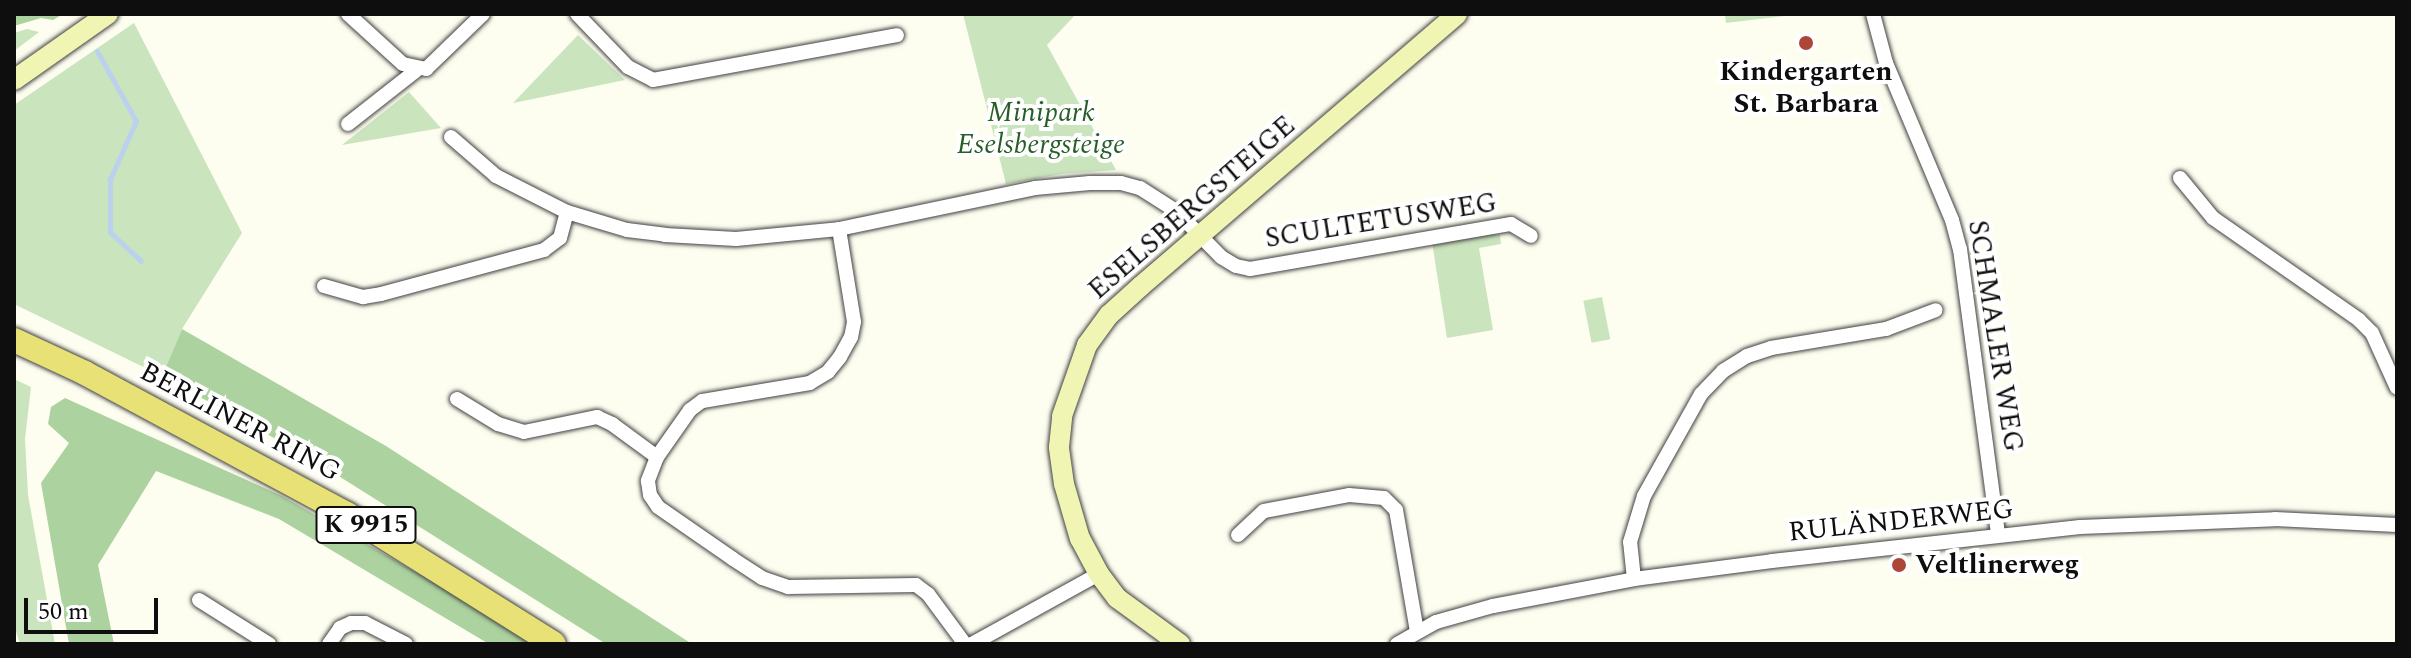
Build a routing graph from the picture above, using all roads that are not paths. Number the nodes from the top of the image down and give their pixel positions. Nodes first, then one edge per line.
1 (108, 14) edge
2 (348, 14) edge
3 (483, 14) edge
4 (577, 14) edge
5 (1457, 14) edge
6 (1873, 14) edge
7 (897, 35) dead end
8 (418, 69) junction
9 (14, 80) edge
10 (348, 124) dead end
11 (451, 137) dead end
12 (2180, 178) dead end
13 (567, 212) junction
14 (839, 229) junction
15 (1201, 235) junction
16 (1531, 236) dead end
17 (324, 286) dead end
18 (1936, 310) dead end
19 (14, 340) edge
20 (2397, 388) edge
21 (457, 399) dead end
22 (657, 457) junction
23 (2397, 525) edge
24 (1238, 535) dead end
25 (1998, 535) junction
26 (1099, 574) junction
27 (1634, 579) junction
28 (199, 600) dead end
29 (1417, 631) junction
30 (269, 644) edge
31 (329, 644) edge
32 (406, 644) edge
33 (554, 644) edge
34 (965, 644) edge
35 (972, 644) edge
36 (1180, 644) edge
37 (1397, 644) edge

1 - 9 street
2 - 8 street
3 - 8 street
4 - 7 street
5 - 15 street, ESELSBERGSTEIGE
6 - 25 street, SCHMALER WEG
8 - 10 street
11 - 13 street, SCULTETUSWEG
12 - 20 street
13 - 14 street, SCULTETUSWEG
13 - 17 street
14 - 15 street, SCULTETUSWEG
14 - 22 street
15 - 16 street, SCULTETUSWEG
15 - 26 street, ESELSBERGSTEIGE
18 - 27 street
19 - 33 main road, BERLINER RING / K 9915
21 - 22 street
22 - 34 street
23 - 25 street, RULÄNDERWEG
24 - 29 street
25 - 27 street, RULÄNDERWEG
26 - 35 street
26 - 36 street, ESELSBERGSTEIGE
27 - 29 street, RULÄNDERWEG
28 - 30 street
29 - 37 street, RULÄNDERWEG
31 - 32 street

